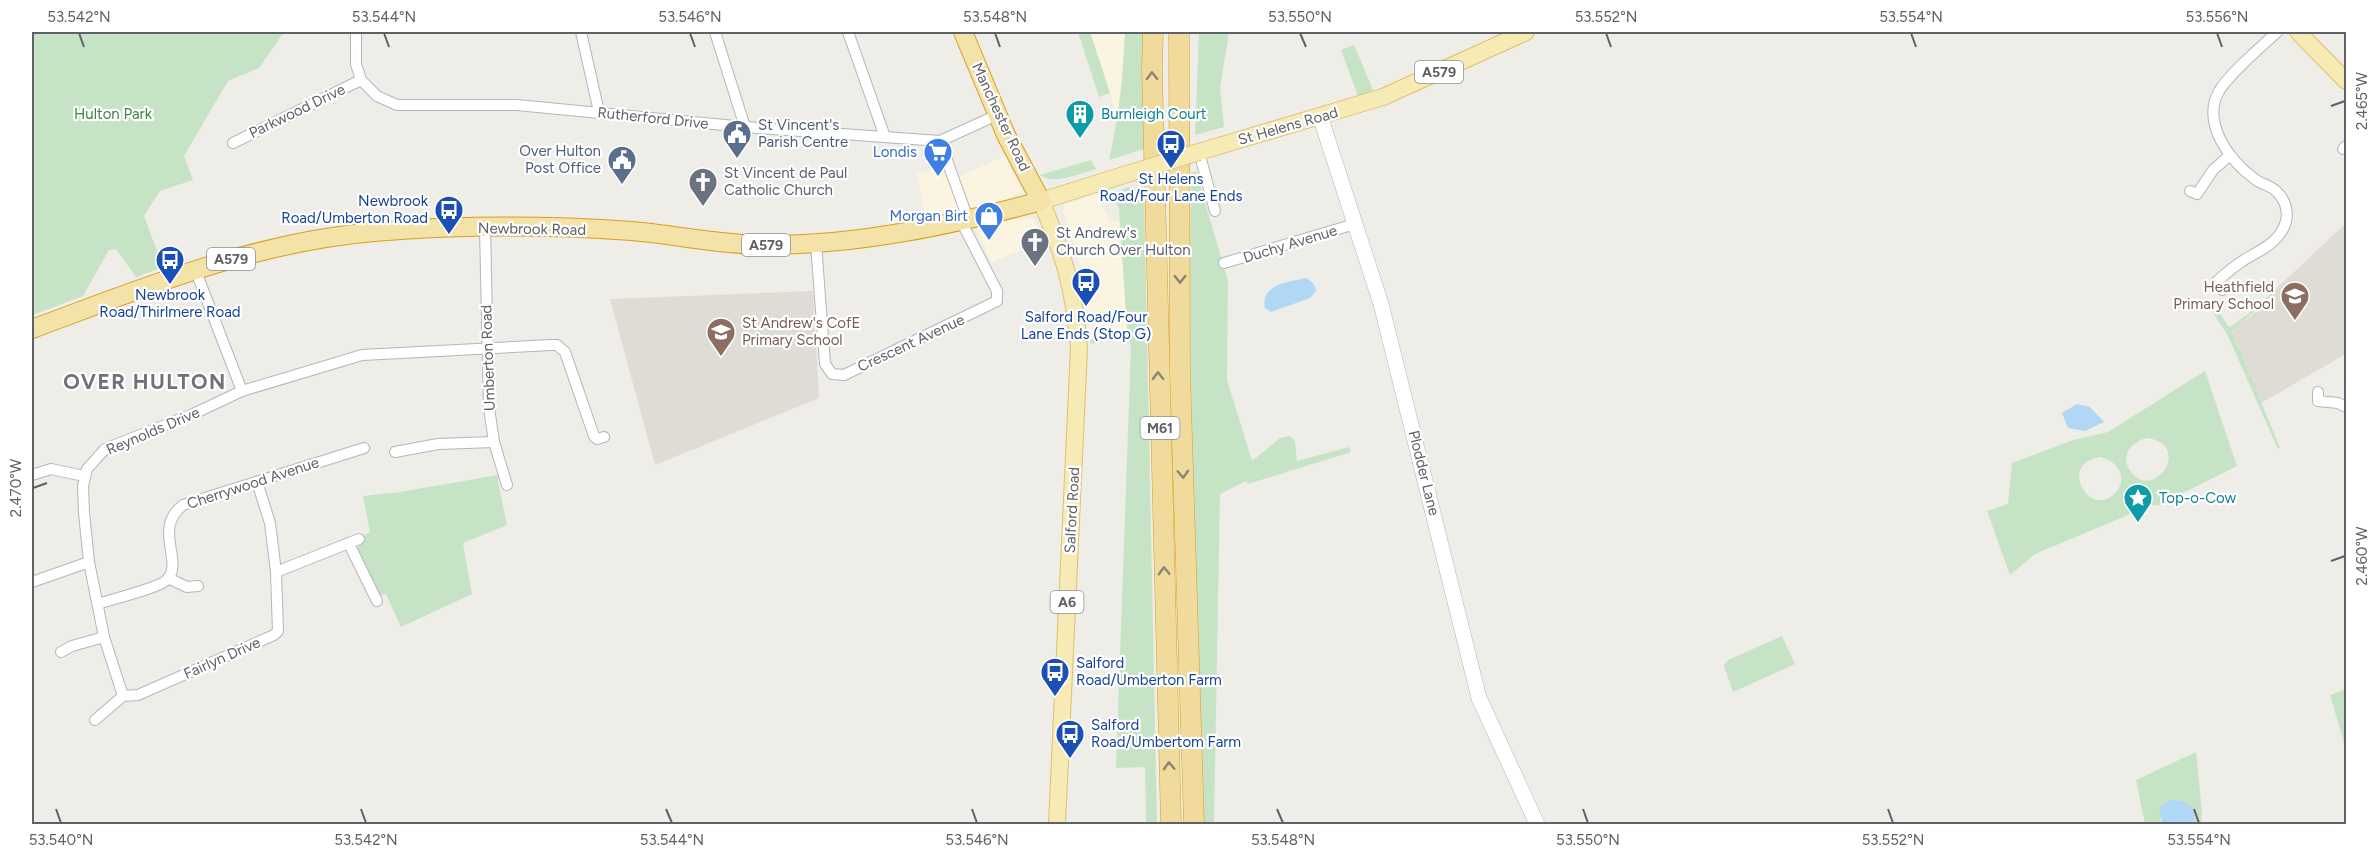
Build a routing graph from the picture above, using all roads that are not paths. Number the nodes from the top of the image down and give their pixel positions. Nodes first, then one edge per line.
1 (356, 32) edge
2 (581, 32) edge
3 (715, 32) edge
4 (848, 32) edge
5 (963, 32) edge
6 (1153, 32) edge
7 (1179, 32) edge
8 (1526, 32) edge
9 (2277, 32) edge
10 (2298, 32) edge
11 (362, 80) junction
12 (2346, 81) edge
13 (599, 112) junction
14 (998, 115) junction
15 (1320, 116) junction
16 (745, 127) junction
17 (885, 137) junction
18 (940, 141) junction
19 (233, 144) dead end
20 (1202, 155) junction
21 (2230, 155) junction
22 (2190, 191) dead end
23 (1041, 201) junction
24 (1215, 211) dead end
25 (964, 220) junction
26 (1356, 224) junction
27 (485, 228) junction
28 (816, 243) junction
29 (1224, 263) dead end
30 (195, 269) junction
31 (2222, 290) dead end
32 (32, 329) edge
33 (486, 347) junction
34 (242, 391) junction
35 (2318, 392) dead end
36 (2346, 407) edge
37 (604, 437) dead end
38 (495, 442) junction
39 (364, 448) dead end
40 (400, 453) dead end
41 (32, 475) edge
42 (84, 477) junction
43 (257, 482) junction
44 (507, 485) dead end
45 (89, 562) junction
46 (276, 572) junction
47 (168, 578) junction
48 (32, 582) edge
49 (198, 586) dead end
50 (377, 601) dead end
51 (98, 604) junction
52 (104, 637) junction
53 (61, 652) dead end
54 (123, 696) junction
55 (95, 720) dead end
56 (1057, 825) edge
57 (1171, 825) edge
58 (1194, 825) edge
59 (1538, 825) edge

1 - 11 street
2 - 13 street
3 - 16 street
4 - 17 street
5 - 14 highway, Manchester Road / A6
57 -> 6 highway, M61
7 -> 58 highway, M61
8 - 15 main road, St Helens Road / A579
9 - 21 street
10 - 12 main road
11 - 13 street, Rutherford Drive
11 - 19 street, Parkwood Drive
13 - 16 street, Rutherford Drive
14 - 18 street, Rutherford Drive
14 - 23 highway, Manchester Road / A6
15 - 20 main road, St Helens Road / A579
15 - 26 main road, Plodder Lane
16 - 17 street, Rutherford Drive
17 - 18 street, Rutherford Drive
18 - 25 street
20 - 23 main road, St Helens Road / A579, bridge
20 - 24 street
21 - 22 street
21 - 31 street
23 - 25 highway, Newbrook Road / A579
23 - 56 main road, Salford Road / A6
25 - 28 highway, Newbrook Road / A579
25 - 28 street, Crescent Avenue
26 - 29 street, Duchy Avenue
26 - 59 main road, Plodder Lane
27 - 28 highway, Newbrook Road / A579
27 - 30 highway, Newbrook Road / A579
27 - 33 street, Umberton Road
30 - 32 highway, Newbrook Road / A579
30 - 34 street
33 - 34 street, Reynolds Drive
33 - 37 street, Reynolds Drive
33 - 38 street, Umberton Road
34 - 42 street, Reynolds Drive
35 - 36 street
38 - 40 street
38 - 44 street, Umberton Road
39 - 43 street, Cherrywood Avenue
41 - 42 street
42 - 45 street
43 - 46 street, Fairlyn Drive
43 - 47 street, Cherrywood Avenue
45 - 48 street
45 - 51 street
46 - 50 street
46 - 54 street, Fairlyn Drive
47 - 49 street
47 - 51 street
51 - 52 street
52 - 53 street
52 - 54 street
54 - 55 street

